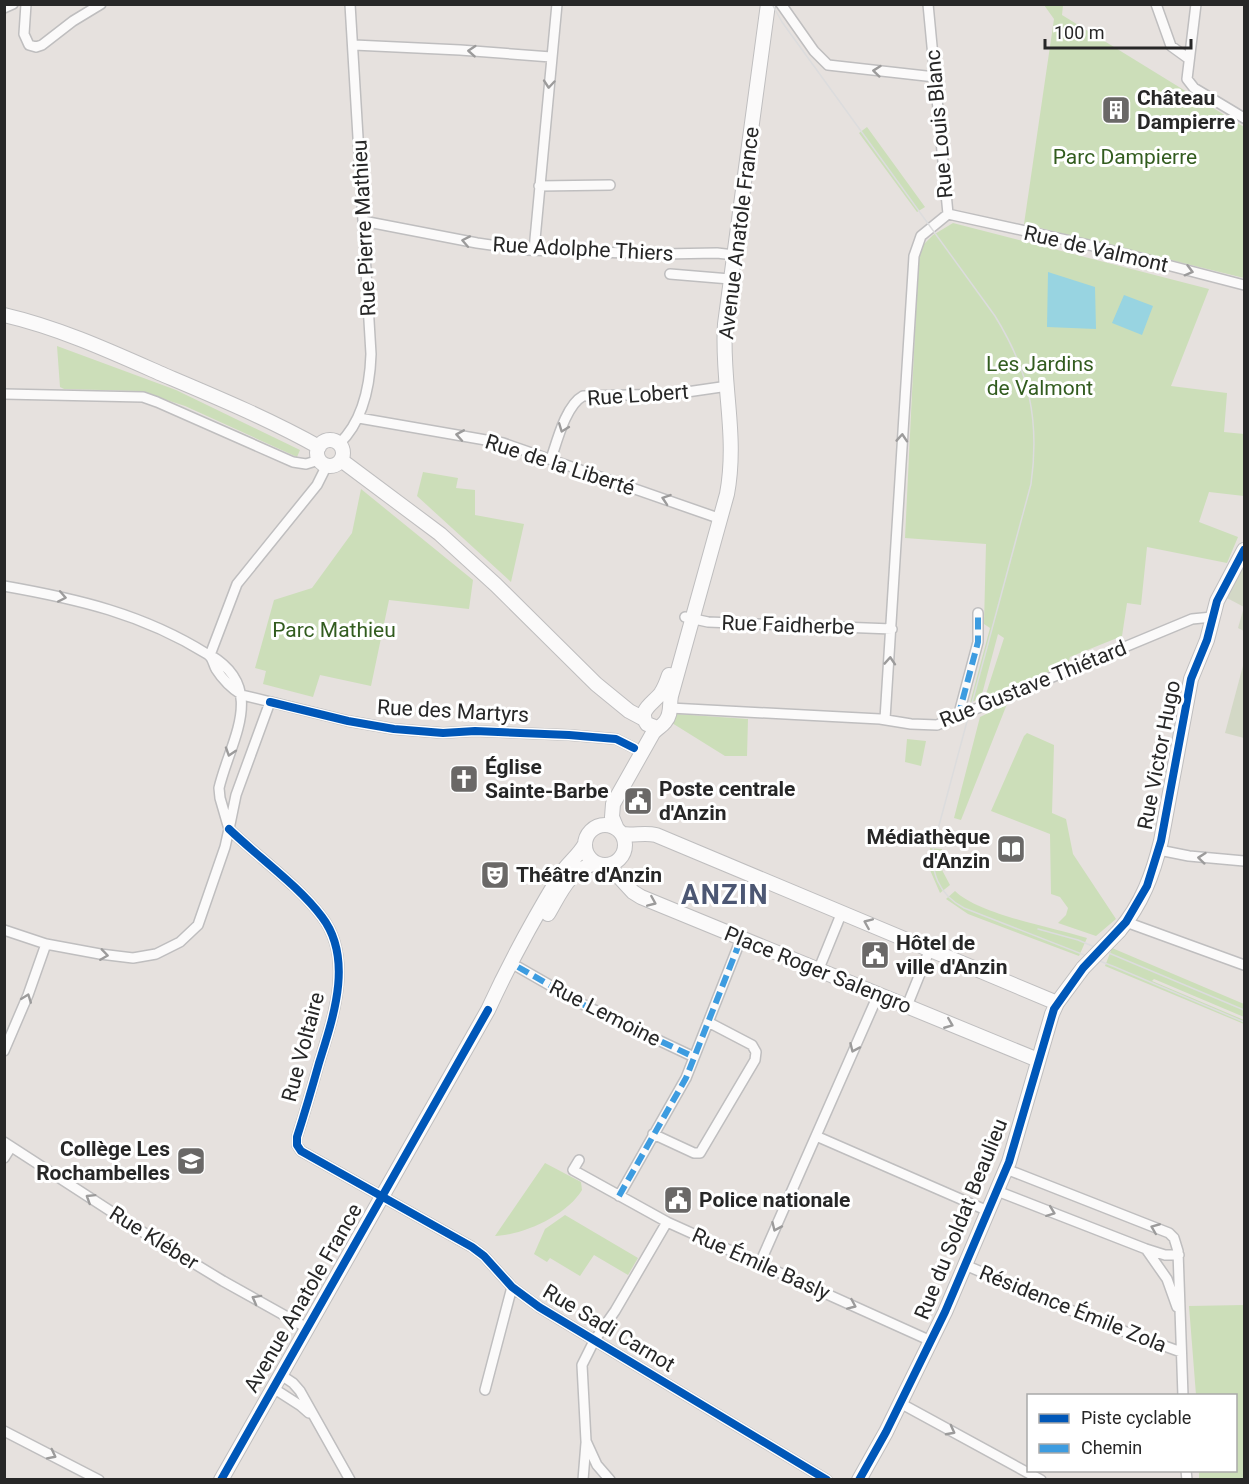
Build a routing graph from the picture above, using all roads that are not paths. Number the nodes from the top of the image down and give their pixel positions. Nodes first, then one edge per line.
1 (13, 4) edge
2 (26, 4) edge
3 (101, 4) edge
4 (350, 4) edge
5 (557, 4) edge
6 (757, 4) edge
7 (768, 4) edge
8 (781, 4) edge
9 (928, 4) edge
10 (1156, 4) edge
11 (1197, 4) edge
12 (4, 8) edge
13 (354, 45) junction
14 (551, 57) junction
15 (1189, 59) junction
16 (935, 77) junction
17 (1245, 118) edge
18 (610, 185) dead end
19 (540, 186) junction
20 (948, 214) junction
21 (363, 221) junction
22 (534, 250) junction
23 (730, 254) junction
24 (670, 274) dead end
25 (726, 279) junction
26 (1245, 285) edge
27 (4, 315) edge
28 (724, 387) junction
29 (4, 394) edge
30 (360, 418) junction
31 (339, 444) junction
32 (322, 457) junction
33 (551, 459) junction
34 (341, 460) junction
35 (717, 517) junction
36 (1245, 550) edge
37 (4, 586) edge
38 (978, 613) dead end
39 (1212, 617) junction
40 (689, 618) junction
41 (892, 629) junction
42 (210, 655) junction
43 (242, 695) junction
44 (615, 699) junction
45 (270, 702) junction
46 (661, 704) junction
47 (958, 717) junction
48 (885, 719) junction
49 (649, 723) junction
50 (634, 748) junction
51 (595, 828) junction
52 (229, 829) junction
53 (619, 831) junction
54 (585, 844) junction
55 (1159, 850) junction
56 (1245, 861) edge
57 (602, 864) junction
58 (842, 912) junction
59 (1122, 926) junction
60 (4, 930) edge
61 (741, 939) junction
62 (46, 944) junction
63 (930, 949) junction
64 (1245, 965) edge
65 (518, 967) junction
66 (1083, 968) joint
67 (818, 971) junction
68 (878, 995) junction
69 (1057, 1003) junction
70 (906, 1006) junction
71 (488, 1010) junction
72 (708, 1022) junction
73 (4, 1051) edge
74 (694, 1058) junction
75 (1038, 1060) junction
76 (653, 1134) junction
77 (816, 1136) junction
78 (8, 1144) edge
79 (4, 1158) edge
80 (579, 1160) dead end
81 (1006, 1169) junction
82 (997, 1191) junction
83 (383, 1195) junction
84 (619, 1196) junction
85 (988, 1211) junction
86 (667, 1222) junction
87 (1146, 1250) junction
88 (1179, 1255) junction
89 (760, 1263) junction
90 (965, 1265) junction
91 (512, 1287) junction
92 (1179, 1316) junction
93 (307, 1328) junction
94 (594, 1341) junction
95 (931, 1341) junction
96 (1181, 1352) junction
97 (281, 1375) junction
98 (273, 1388) junction
99 (485, 1390) dead end
100 (1183, 1394) edge
101 (900, 1403) junction
102 (316, 1422) junction
103 (4, 1431) edge
104 (586, 1440) junction
105 (1027, 1471) edge
106 (99, 1479) edge
107 (221, 1479) edge
108 (350, 1479) edge
109 (584, 1479) edge
110 (610, 1479) edge
111 (827, 1479) edge
112 (859, 1479) edge

1 - 12 street
2 - 3 street
4 - 13 street, Rue Pierre Mathieu
5 - 14 street
6 - 23 street, Avenue Anatole France
7 - 23 street, Avenue Anatole France
16 -> 8 street
9 - 16 street, Rue Louis Blanc
10 - 15 street
11 - 15 street
14 -> 13 street
13 - 21 street, Rue Pierre Mathieu
14 -> 19 street
15 - 17 street
16 - 20 street, Rue Louis Blanc
18 - 19 street
19 - 22 street
20 -> 26 street, Rue de Valmont
41 -> 20 street, Rue Louis Blanc
22 -> 21 street, Rue Adolphe Thiers
21 - 30 street, Rue Pierre Mathieu
22 - 23 street, Rue Adolphe Thiers
23 - 25 street, Avenue Anatole France
24 - 25 street
25 - 28 street, Avenue Anatole France
27 - 32 street
28 -> 33 street, Rue Lobert
28 - 35 street, Avenue Anatole France
29 - 32 street
30 - 31 street, Rue Pierre Mathieu
33 -> 30 street, Rue de la Liberté
31 - 32 street
31 - 34 street
32 - 34 street
32 - 42 street
35 -> 33 street, Rue de la Liberté
34 - 44 street
35 - 40 street, Avenue Anatole France
36 - 39 street, Rue Victor Hugo
37 -> 42 street
38 - 47 street
39 - 47 street, Rue Gustave Thiétard
39 - 55 street, Rue Victor Hugo
40 - 41 street, Rue Faidherbe
40 - 46 street, Avenue Anatole France
48 -> 41 street
42 - 43 street
43 - 45 street, Rue des Martyrs
43 -> 52 street
44 - 46 street
44 - 49 street
45 - 50 street, Rue des Martyrs
45 - 52 street
46 - 48 street, Rue Gustave Thiétard
46 - 49 street, Avenue Anatole France
46 - 49 street, Avenue Anatole France
47 - 48 street, Rue Gustave Thiétard
49 - 50 street, Avenue Anatole France
49 - 53 street, Avenue Anatole France
50 - 51 street, Avenue Anatole France
51 - 53 street
51 - 54 street
62 -> 52 street
52 - 83 street, Rue Voltaire
53 - 57 street
53 - 58 street
54 - 57 street
54 - 71 street, Avenue Anatole France
56 -> 55 street
55 - 59 street, Rue Victor Hugo
57 -> 61 street, Place Roger Salengro
57 - 65 street, Avenue Anatole France
63 -> 58 street
58 - 67 street
59 - 64 street
59 - 66 street, Rue Victor Hugo, bridge
60 - 62 street
61 - 67 street, Place Roger Salengro
61 - 72 street
73 -> 62 street
63 - 69 street
63 - 70 street
65 - 71 street, Avenue Anatole France
65 - 74 street, Rue Lemoine
66 - 69 street, Rue du Soldat Beaulieu
67 - 68 street, Place Roger Salengro
68 - 70 street, Place Roger Salengro
68 -> 77 street
69 - 75 street, Rue du Soldat Beaulieu
70 -> 75 street, Place Roger Salengro
71 - 83 street, Avenue Anatole France
72 - 74 street
72 - 76 street
74 - 76 street
75 - 81 street, Rue du Soldat Beaulieu
76 - 84 street
77 - 85 street
77 -> 89 street
78 - 79 street
93 -> 78 street, Rue Kléber
80 - 84 street, Rue Émile Basly
81 - 82 street, Rue du Soldat Beaulieu
88 -> 81 street
82 - 85 street, Rue du Soldat Beaulieu
82 -> 87 street
83 - 91 street, Rue Sadi Carnot
83 - 93 street, Avenue Anatole France
84 - 86 street, Rue Émile Basly
85 - 90 street, Rue du Soldat Beaulieu
86 - 89 street, Rue Émile Basly
86 - 94 street
87 - 88 street
87 - 92 street
88 - 92 street
89 -> 95 street, Rue Émile Basly
90 - 95 street, Rue du Soldat Beaulieu
90 - 96 street, Résidence Émile Zola
91 - 94 street, Rue Sadi Carnot
91 - 99 street
92 - 96 street
93 - 97 street, Avenue Anatole France
94 - 104 street
94 - 111 street, Rue Sadi Carnot
95 - 101 street, Rue du Soldat Beaulieu
96 - 100 street
97 - 98 street, Avenue Anatole France
97 - 102 street
98 - 102 street
98 - 107 street, Avenue Anatole France
101 -> 105 street
101 - 112 street, Rue du Soldat Beaulieu
102 - 108 street
103 -> 106 street
104 - 109 street
104 - 110 street

